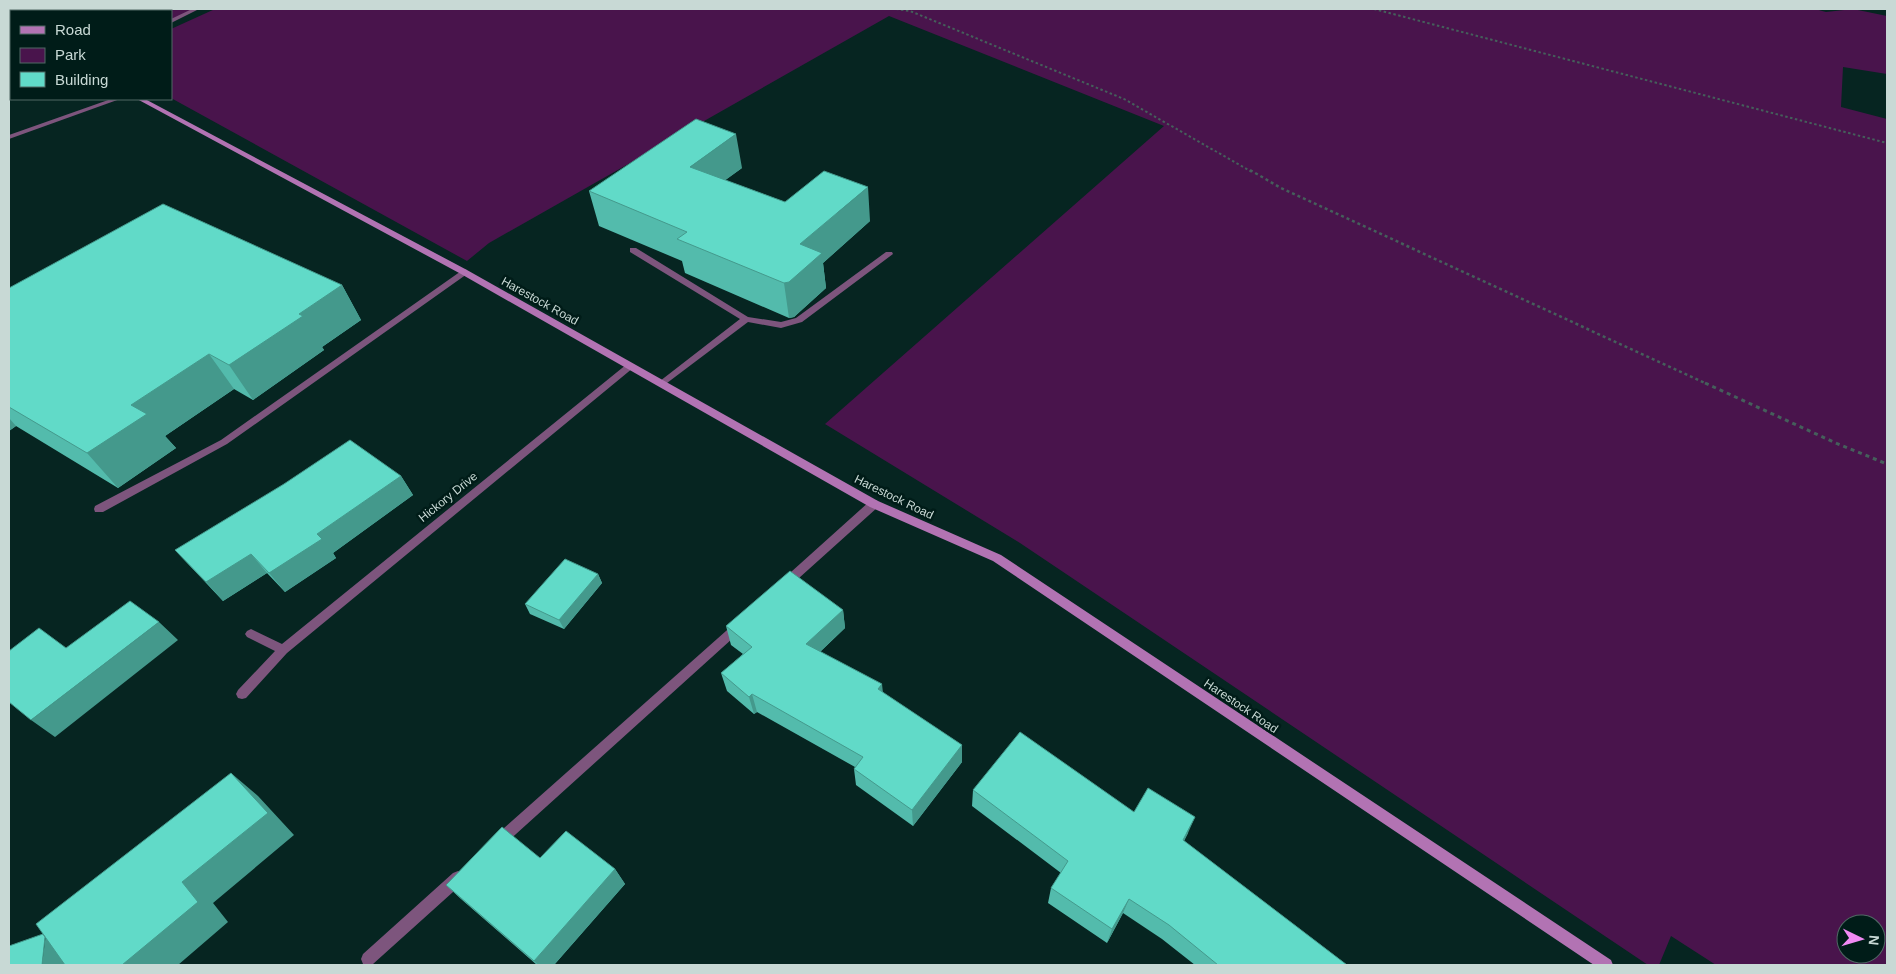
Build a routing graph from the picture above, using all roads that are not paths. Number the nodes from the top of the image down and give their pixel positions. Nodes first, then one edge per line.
1 (196, 9) edge
2 (172, 21) edge
3 (114, 100) edge
4 (142, 100) edge
5 (9, 137) edge
6 (633, 250) dead end
7 (889, 254) dead end
8 (464, 272) junction
9 (746, 318) junction
10 (630, 366) junction
11 (663, 383) junction
12 (874, 504) junction
13 (99, 509) dead end
14 (779, 590) edge
15 (750, 616) edge
16 (251, 634) dead end
17 (283, 650) junction
18 (242, 694) dead end
19 (492, 847) edge
20 (470, 867) edge
21 (368, 959) dead end
22 (1606, 965) edge

1 - 2 street
3 - 5 street
4 - 8 street, Harestock Road
6 - 9 street
7 - 9 street
8 - 10 street, Harestock Road
8 - 13 street
9 - 11 street
10 - 11 street, Harestock Road
10 - 17 street, Hickory Drive
11 - 12 street, Harestock Road
12 - 14 street
12 - 22 street, Harestock Road
15 - 19 street
16 - 17 street
17 - 18 street, Hickory Drive
20 - 21 street

